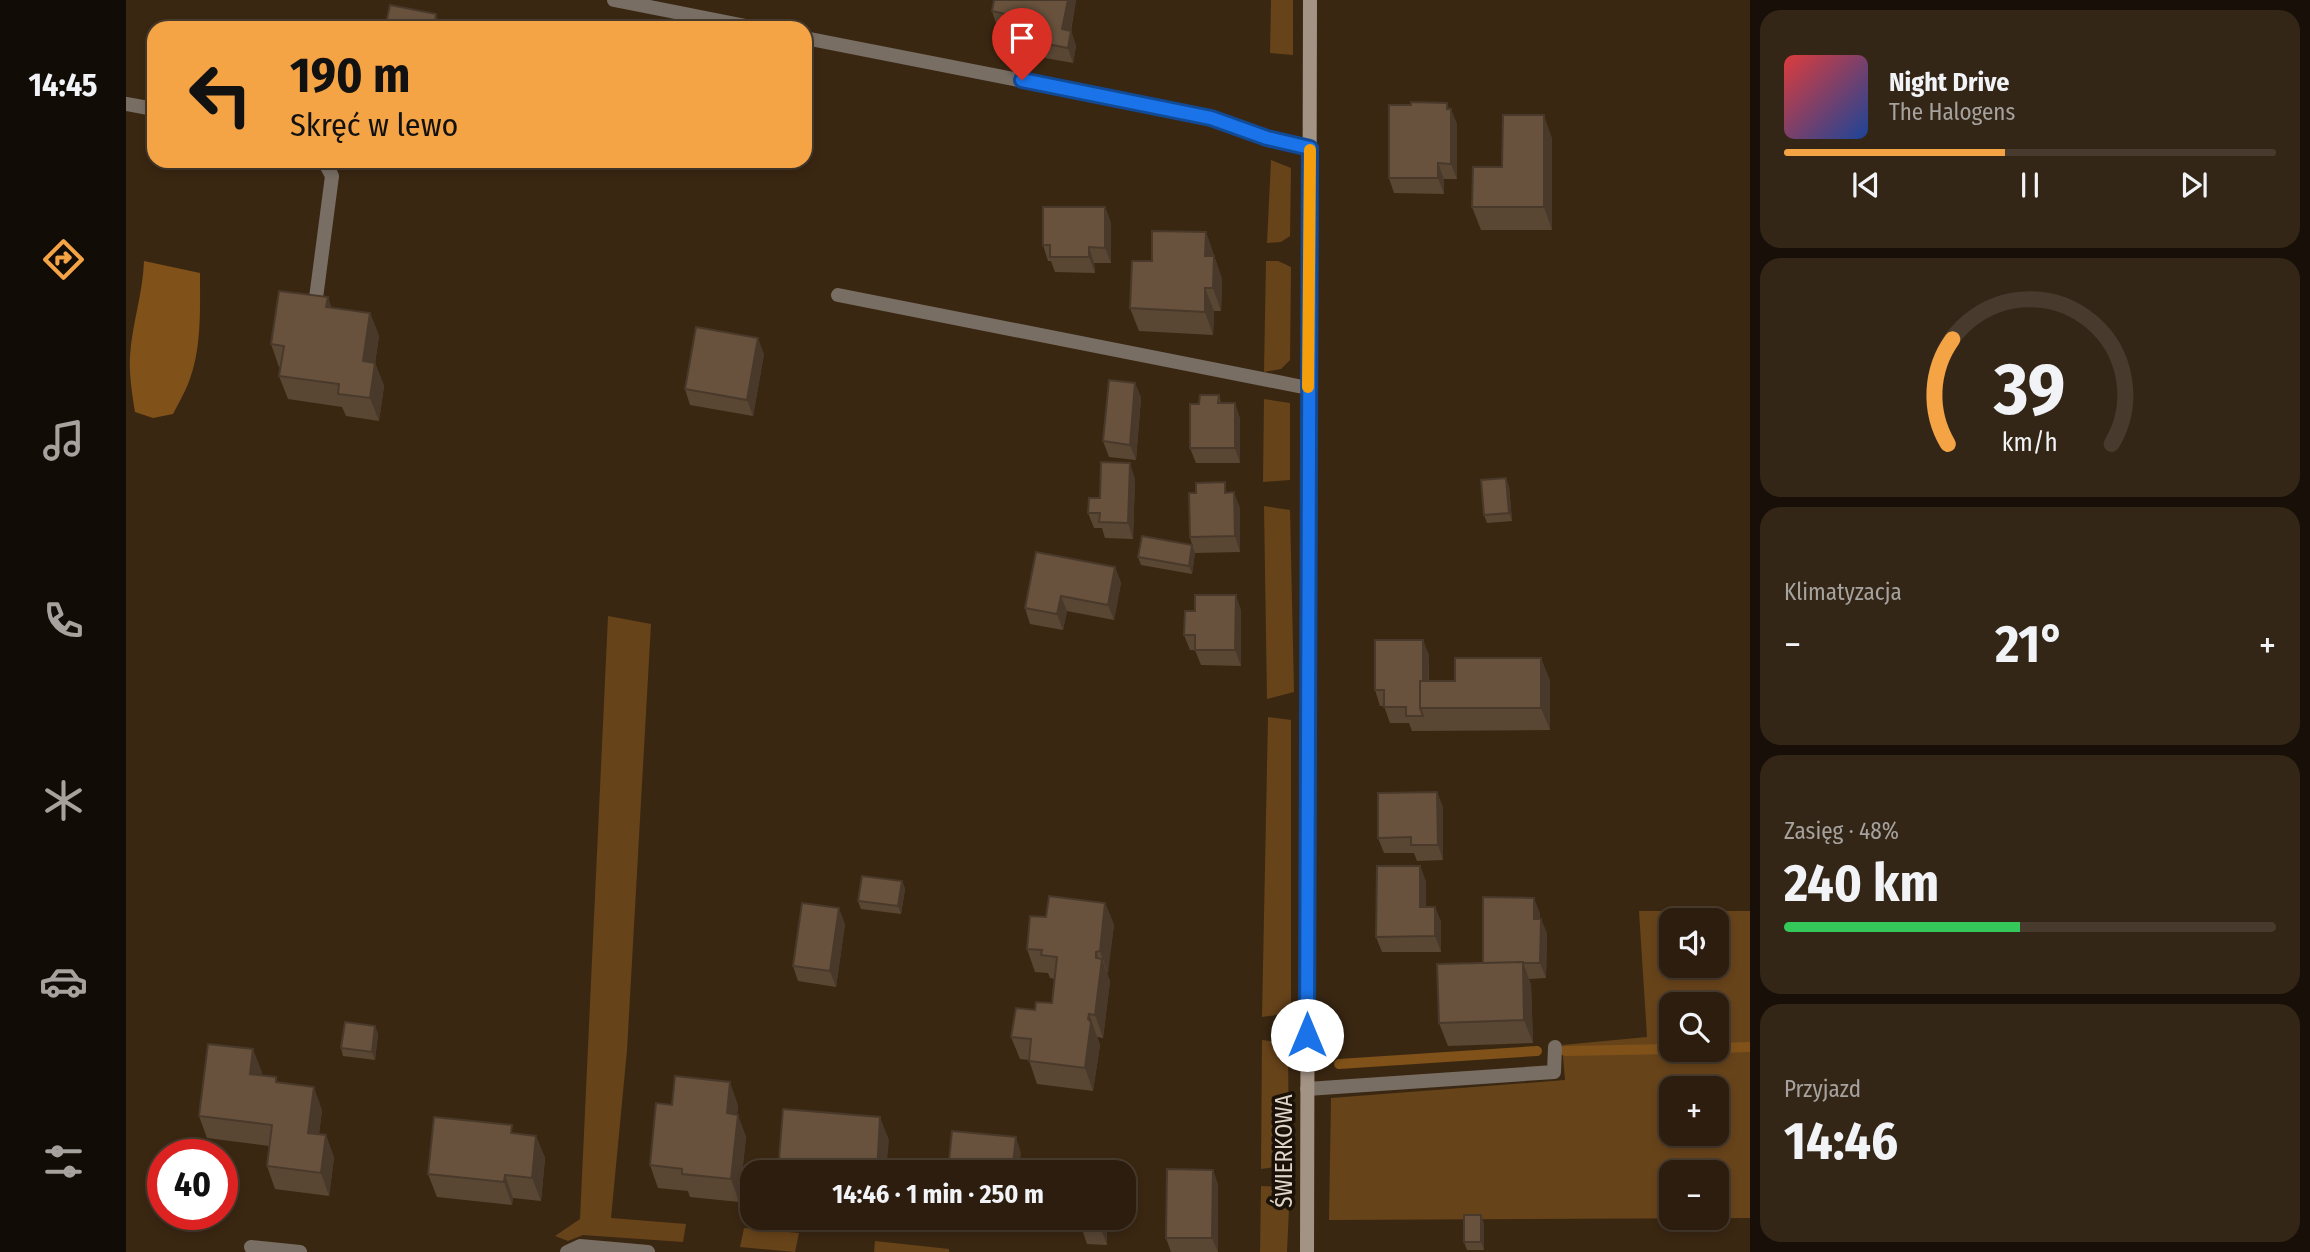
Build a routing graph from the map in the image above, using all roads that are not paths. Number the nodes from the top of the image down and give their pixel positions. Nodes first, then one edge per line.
1 (614, 0) edge
2 (1310, 0) edge
3 (720, 21) edge
4 (812, 39) edge
5 (126, 104) edge
6 (147, 108) edge
7 (1310, 148) junction
8 (328, 168) edge
9 (838, 295) dead end
10 (316, 299) edge
11 (1308, 388) junction
12 (1555, 1047) dead end
13 (1307, 1089) junction
14 (251, 1247) dead end
15 (300, 1252) edge
16 (566, 1252) edge
17 (648, 1252) edge
18 (1307, 1252) edge

1 - 3 street
2 - 7 street, ŚWIERKOWA
4 - 7 street
5 - 6 street
7 - 11 street, ŚWIERKOWA
8 - 10 street
9 - 11 street
11 - 13 street, ŚWIERKOWA
12 - 13 street
13 - 18 street, ŚWIERKOWA
14 - 15 street
16 - 17 street

